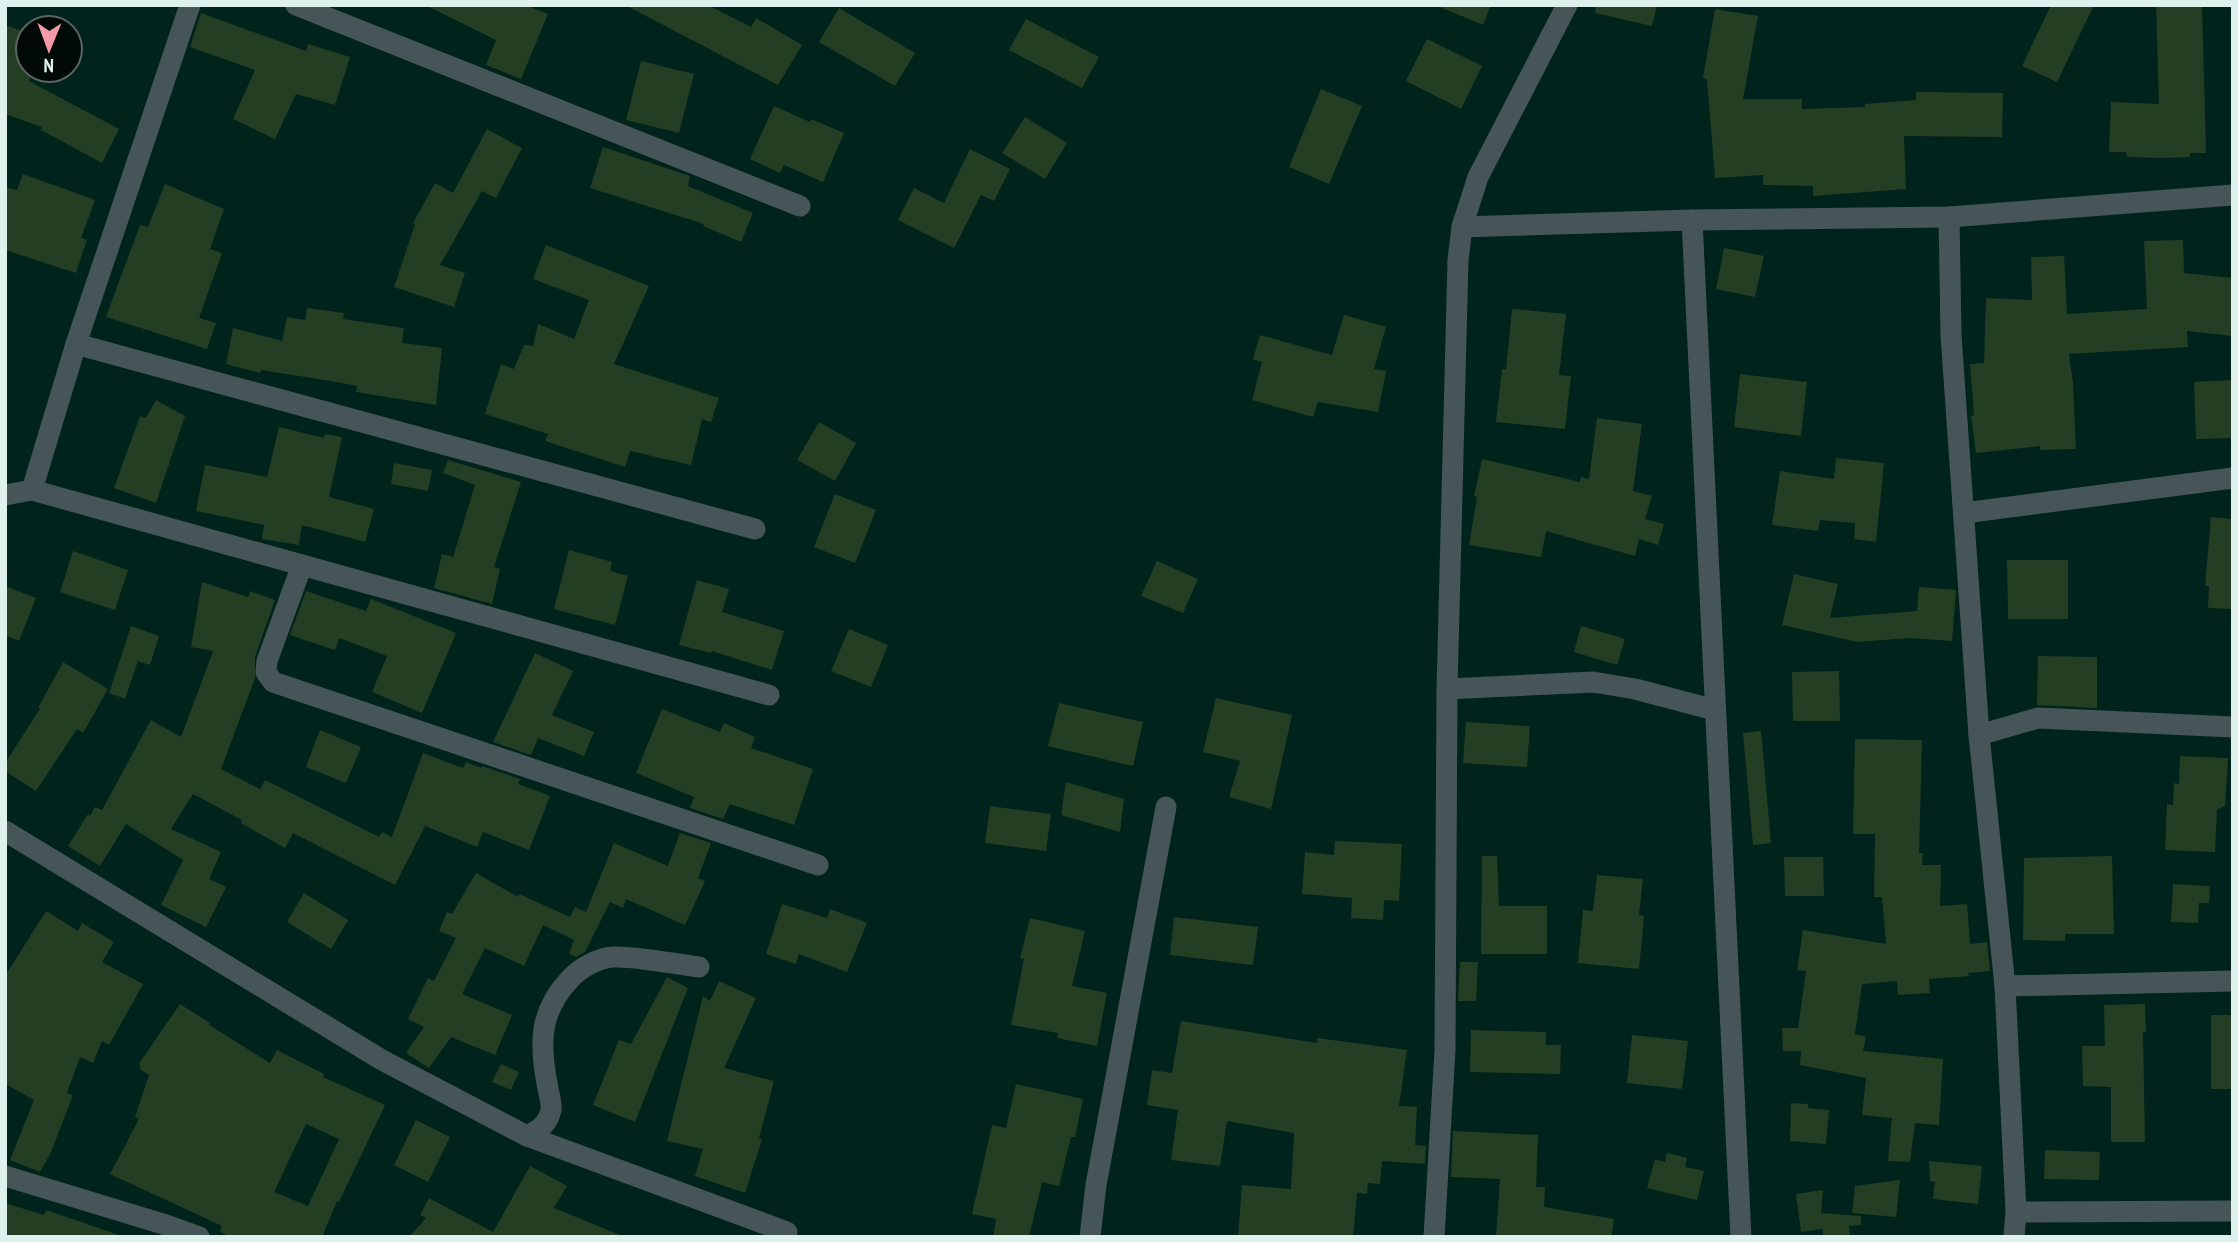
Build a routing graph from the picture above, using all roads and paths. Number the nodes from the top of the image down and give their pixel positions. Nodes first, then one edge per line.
1 (190, 5) edge
2 (296, 5) edge
3 (1567, 5) edge
4 (2233, 195) edge
5 (800, 206) dead end
6 (1949, 217) junction
7 (1692, 220) junction
8 (1462, 227) junction
9 (76, 344) junction
10 (2233, 478) edge
11 (32, 490) junction
12 (5, 495) edge
13 (1964, 513) junction
14 (755, 529) dead end
15 (302, 565) junction
16 (1447, 689) junction
17 (769, 695) dead end
18 (1715, 710) junction
19 (2233, 727) edge
20 (1979, 735) junction
21 (1166, 807) dead end
22 (5, 831) edge
23 (818, 865) dead end
24 (699, 967) dead end
25 (2233, 981) edge
26 (2005, 986) junction
27 (527, 1136) junction
28 (5, 1176) edge
29 (2233, 1211) edge
30 (2016, 1212) junction
31 (787, 1232) dead end
32 (198, 1237) edge
33 (1090, 1237) edge
34 (1434, 1237) edge
35 (1741, 1237) edge
36 (2014, 1237) edge

1 - 9 street
2 - 5 street
3 - 8 street
4 - 6 street
6 - 7 street
6 - 13 street
7 - 8 street
7 - 18 street
8 - 16 street
9 - 11 street
9 - 14 street
10 - 13 street
11 - 12 street
11 - 15 street
13 - 20 street
15 - 17 street
15 - 23 street
16 - 18 street
16 - 34 street
18 - 35 street
19 - 20 street
20 - 26 street
21 - 33 street
22 - 27 street
24 - 27 street
25 - 26 street
26 - 30 street
27 - 31 street
28 - 32 street
29 - 30 street
30 - 36 street

